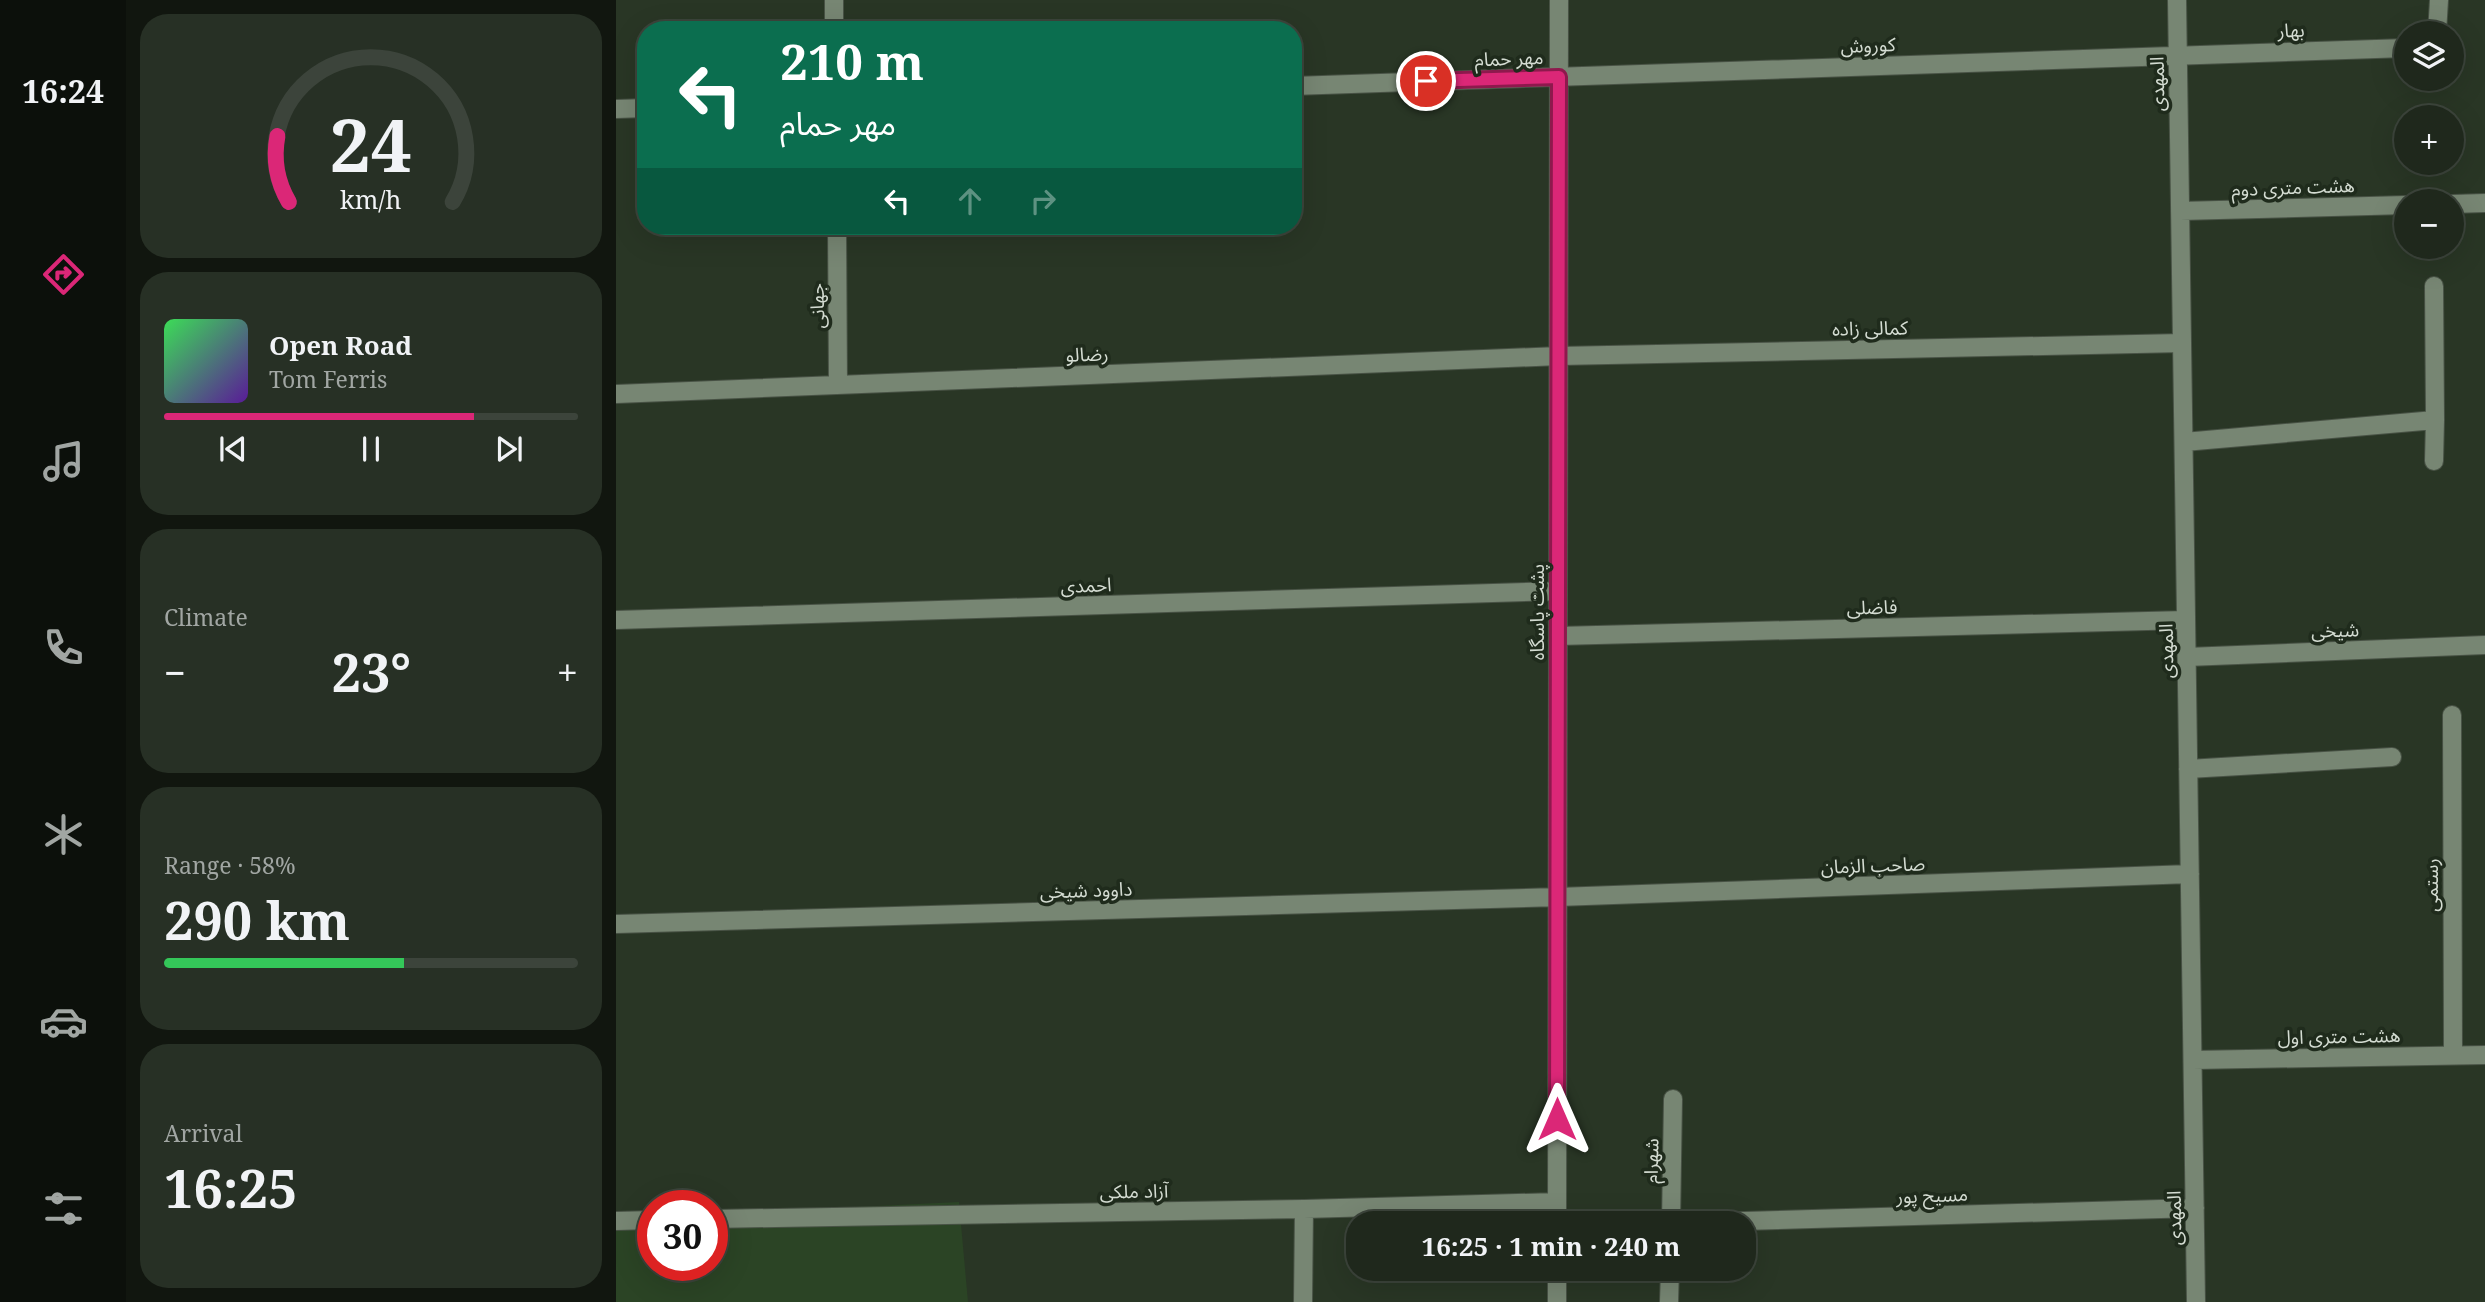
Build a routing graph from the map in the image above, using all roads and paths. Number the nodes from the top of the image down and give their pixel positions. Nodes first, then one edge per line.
1 (834, 0) edge
2 (1559, 0) edge
3 (2177, 0) edge
4 (2439, 0) edge
5 (834, 21) edge
6 (2438, 21) edge
7 (2394, 48) edge
8 (2178, 55) junction
9 (1559, 77) junction
10 (1302, 86) edge
11 (637, 108) edge
12 (616, 109) edge
13 (2485, 203) edge
14 (2464, 204) edge
15 (2394, 205) edge
16 (2180, 211) junction
17 (837, 235) edge
18 (2434, 286) dead end
19 (2182, 343) junction
20 (1559, 356) junction
21 (838, 385) junction
22 (616, 394) edge
23 (2435, 420) junction
24 (2184, 442) junction
25 (2434, 461) dead end
26 (1558, 591) junction
27 (2186, 620) junction
28 (616, 621) edge
29 (1558, 636) junction
30 (2485, 645) edge
31 (2187, 657) junction
32 (2452, 715) dead end
33 (2392, 757) dead end
34 (2188, 769) junction
35 (2190, 874) junction
36 (1558, 897) junction
37 (616, 924) edge
38 (2453, 1055) junction
39 (2485, 1055) edge
40 (2193, 1060) junction
41 (1673, 1099) dead end
42 (1557, 1202) junction
43 (2195, 1208) junction
44 (1304, 1209) junction
45 (1557, 1211) edge
46 (1671, 1211) edge
47 (728, 1219) edge
48 (637, 1220) edge
49 (616, 1221) edge
50 (1756, 1221) edge
51 (1557, 1281) edge
52 (1670, 1281) edge
53 (1303, 1302) edge
54 (1557, 1302) edge
55 (1669, 1302) edge
56 (2196, 1302) edge

1 - 5 street
2 - 9 street, پشت پاسگاه
3 - 8 street, المهدی
4 - 6 street
7 - 8 street, بهار
8 - 9 street, کوروش
8 - 16 street, المهدی
9 - 10 street, مهر حمام
9 - 20 street, پشت پاسگاه
11 - 12 street
13 - 14 street
15 - 16 street, هشت متری دوم
16 - 19 street, المهدی
17 - 21 street, جهانی
18 - 23 street
19 - 20 street, کمالی زاده
19 - 24 street, المهدی
20 - 21 street, رضالو
20 - 26 street, پشت پاسگاه
21 - 22 street, رضالو
23 - 24 street
23 - 25 street
24 - 27 street, المهدی
26 - 28 street, احمدی
26 - 29 street, پشت پاسگاه
27 - 29 street, فاضلی
27 - 31 street, المهدی
29 - 36 street, پشت پاسگاه
30 - 31 street, شیخی
31 - 34 street, المهدی
32 - 38 street, رستمی
33 - 34 street
34 - 35 street, المهدی
35 - 36 street, صاحب الزمان
35 - 40 street, المهدی
36 - 37 street, داوود شیخی
36 - 42 street, پشت پاسگاه
38 - 39 street, هشت متری اول
38 - 40 street, هشت متری اول
40 - 43 street, المهدی
41 - 46 street, شهرام
42 - 44 street, آزاد ملکی
42 - 45 street, پشت پاسگاه
43 - 50 street, مسیح پور
43 - 56 street, المهدی
44 - 47 street, آزاد ملکی
44 - 53 street
48 - 49 street
51 - 54 street
52 - 55 street

